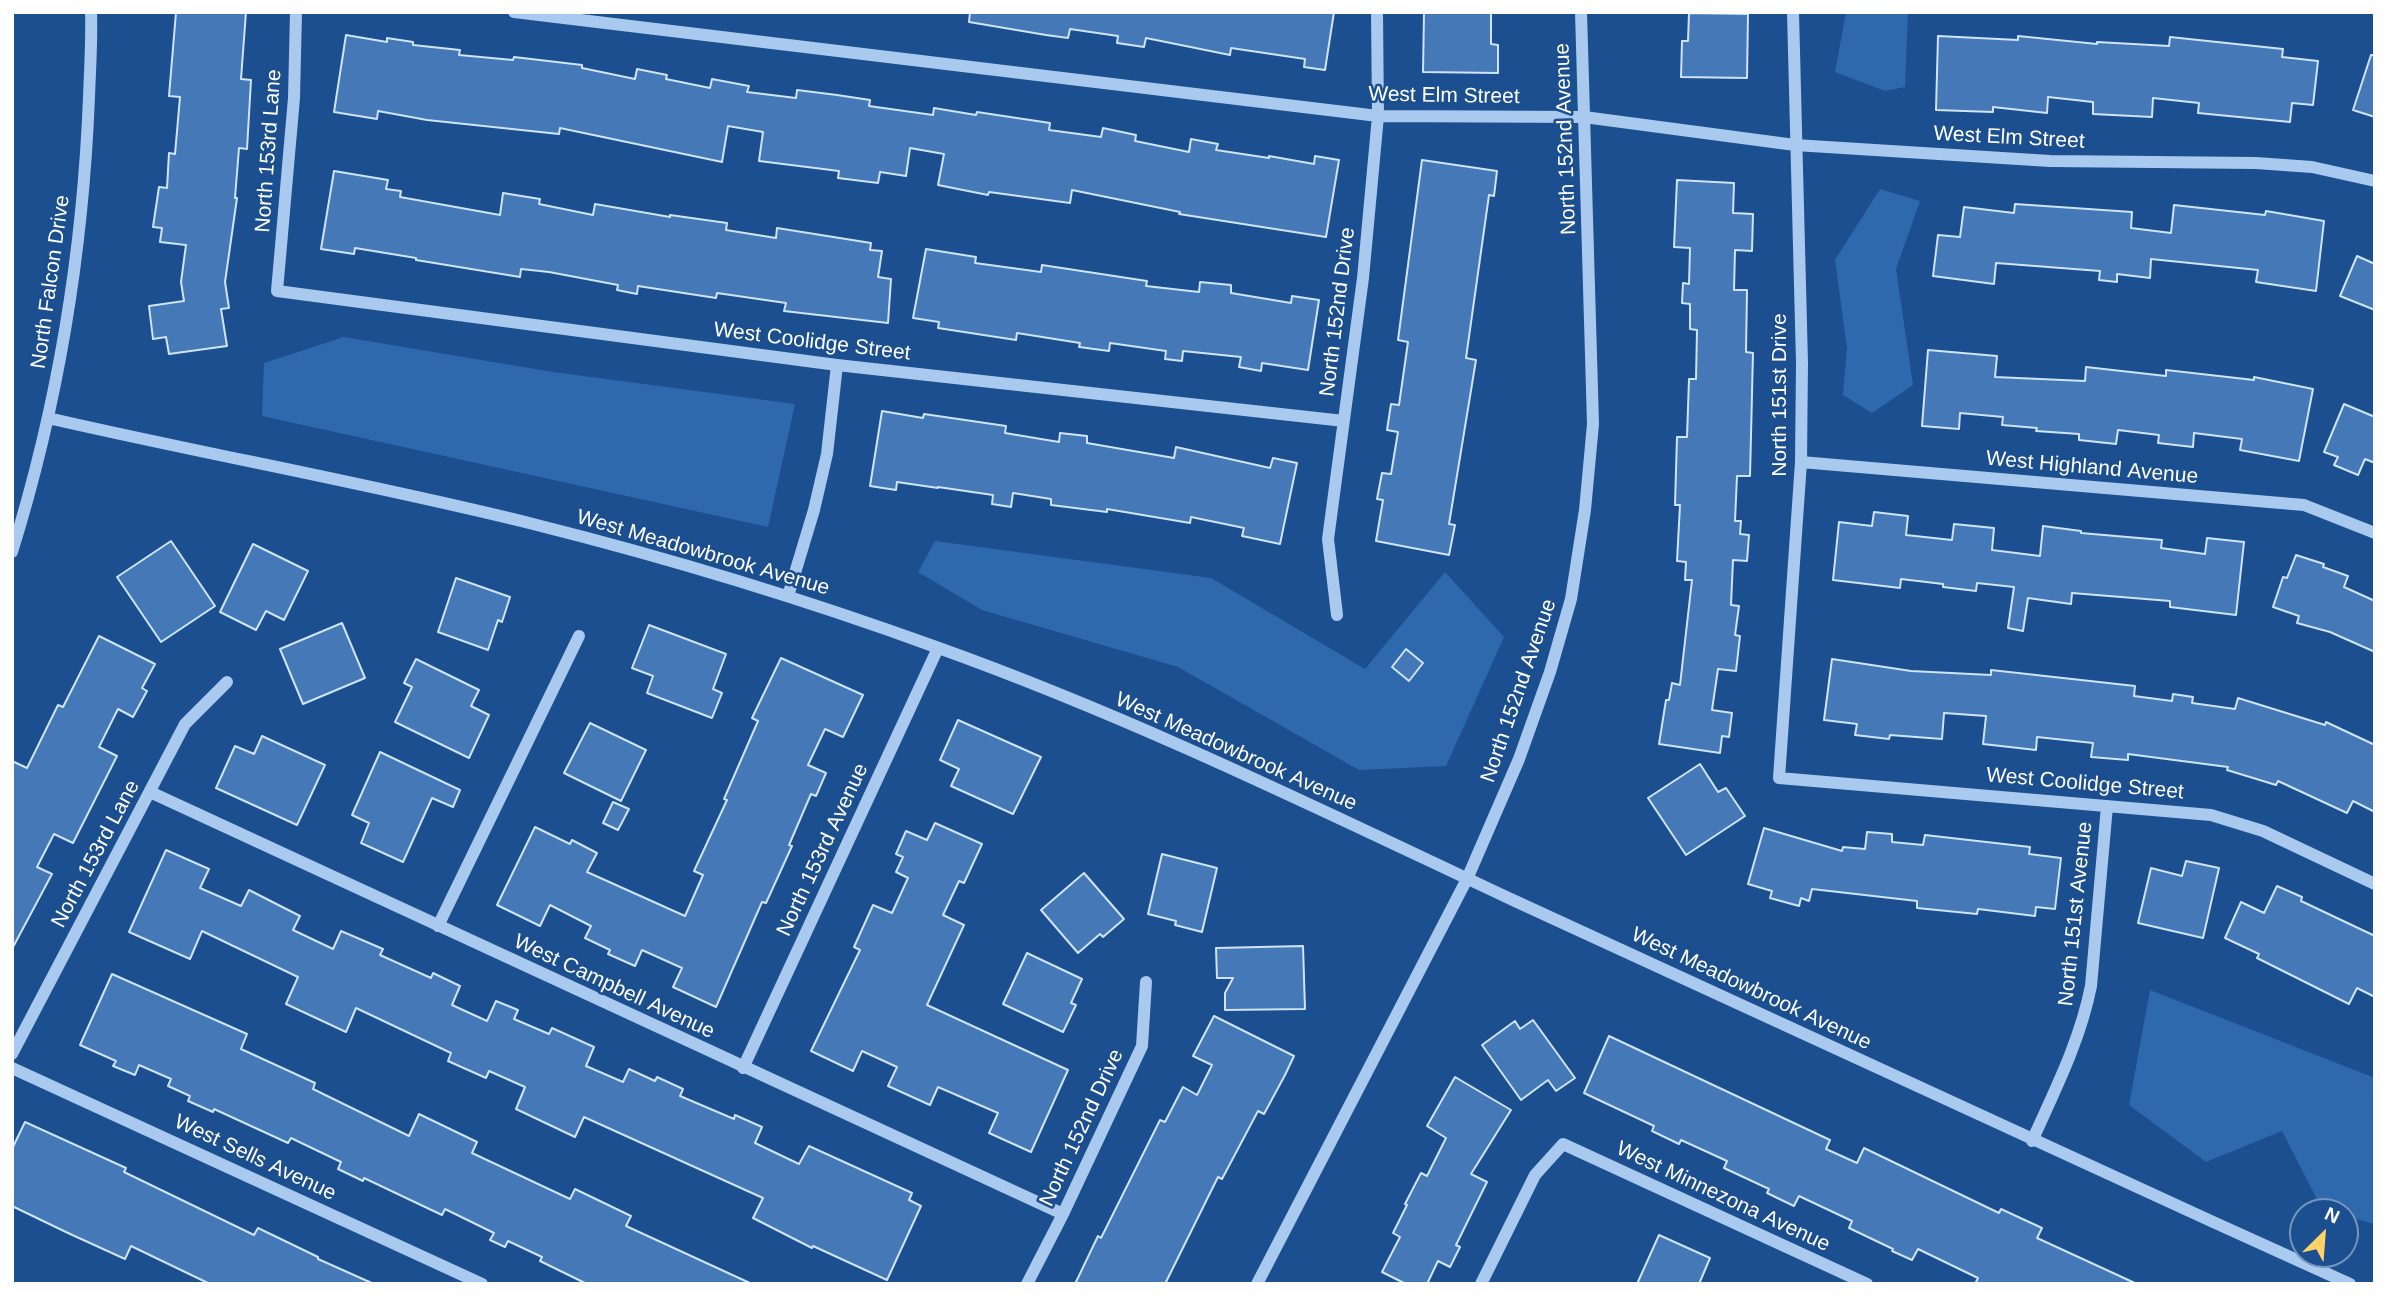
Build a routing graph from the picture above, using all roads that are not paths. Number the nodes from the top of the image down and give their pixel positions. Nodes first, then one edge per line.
1 (91, 12) edge
2 (296, 12) edge
3 (514, 12) edge
4 (1377, 12) edge
5 (1581, 12) edge
6 (1793, 12) edge
7 (1378, 116) junction
8 (1584, 117) junction
9 (1795, 145) junction
10 (2375, 181) edge
11 (277, 292) joint
12 (837, 365) junction
13 (48, 418) junction
14 (1344, 421) junction
15 (1801, 462) junction
16 (2375, 533) edge
17 (12, 552) edge
18 (788, 596) junction
19 (1337, 615) dead end
20 (579, 636) dead end
21 (939, 648) junction
22 (227, 682) dead end
23 (1779, 778) joint
24 (150, 792) junction
25 (2107, 806) junction
26 (1467, 879) junction
27 (2375, 884) edge
28 (438, 926) junction
29 (1146, 982) dead end
30 (12, 1054) edge
31 (12, 1068) edge
32 (743, 1068) junction
33 (2032, 1141) junction
34 (1063, 1214) junction
35 (482, 1284) edge
36 (1027, 1284) edge
37 (1257, 1284) edge
38 (1481, 1284) edge
39 (1867, 1284) edge
40 (2350, 1284) edge

1 - 13 street, North Falcon Drive
2 - 11 street, North 153rd Lane
3 - 7 street, West Elm Street
4 - 7 street, North 152nd Drive
5 - 8 street, North 152nd Avenue
6 - 9 street, North 151st Drive
7 - 8 street, West Elm Street
7 - 14 street, North 152nd Drive
8 - 9 street, West Elm Street
8 - 26 street, North 152nd Avenue
9 - 10 street, West Elm Street
9 - 15 street, North 151st Drive
11 - 12 street, West Coolidge Street
12 - 14 street, West Coolidge Street
12 - 18 street
13 - 17 street, North Falcon Drive
13 - 18 street, West Meadowbrook Avenue
14 - 19 street, North 152nd Drive
15 - 16 street, West Highland Avenue
15 - 23 street, North 151st Drive
18 - 21 street, West Meadowbrook Avenue
20 - 28 street
21 - 26 street, West Meadowbrook Avenue
21 - 32 street, North 153rd Avenue
22 - 24 street, North 153rd Lane
23 - 25 street, West Coolidge Street
24 - 28 street, West Campbell Avenue
24 - 30 street, North 153rd Lane
25 - 27 street, West Coolidge Street
25 - 33 street, North 151st Avenue
26 - 33 street, West Meadowbrook Avenue
26 - 37 street, North 152nd Avenue
28 - 32 street, West Campbell Avenue
29 - 34 street, North 152nd Drive
31 - 35 street, West Sells Avenue
32 - 34 street, West Campbell Avenue
33 - 40 street, West Meadowbrook Avenue
34 - 36 street, North 152nd Drive
38 - 39 street, West Minnezona Avenue

